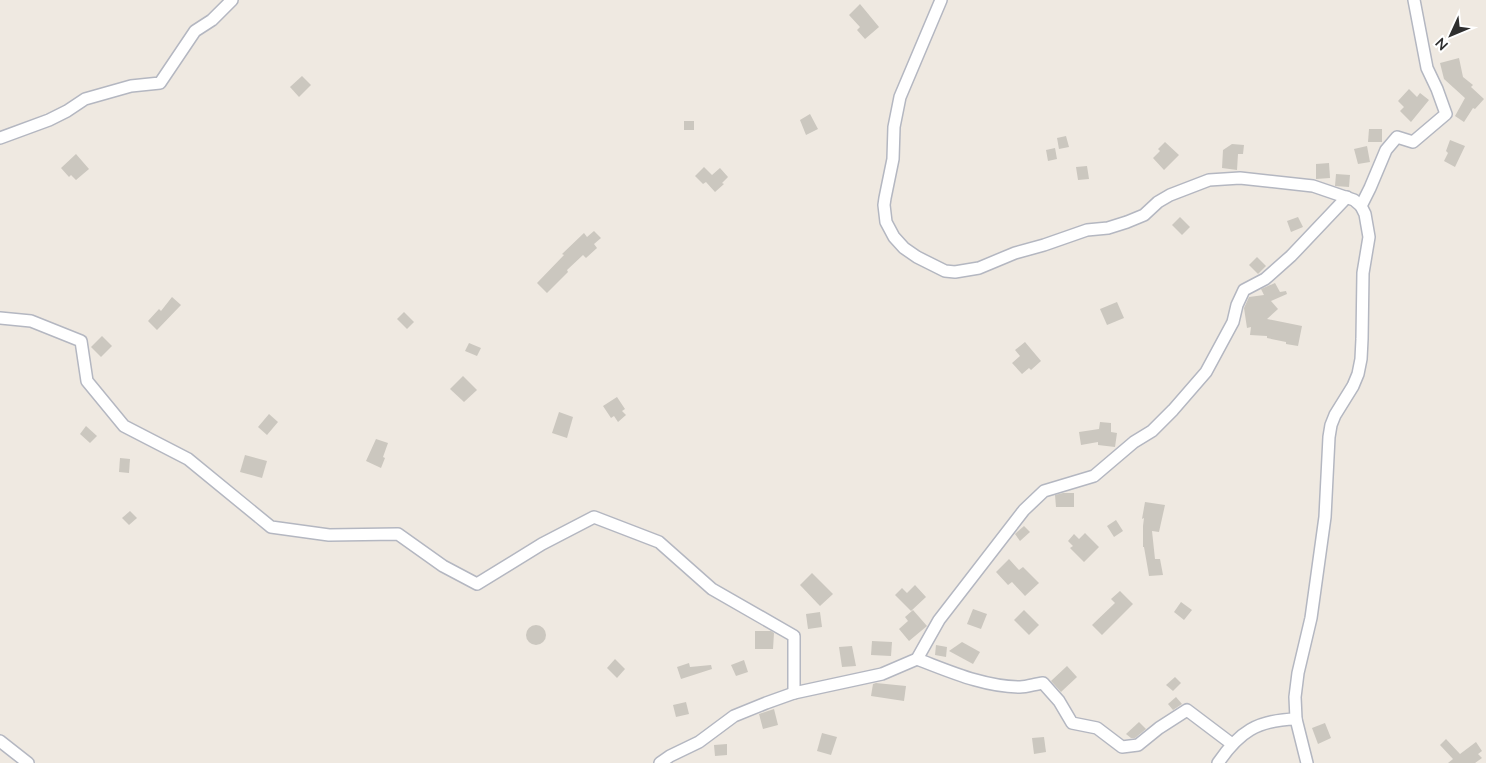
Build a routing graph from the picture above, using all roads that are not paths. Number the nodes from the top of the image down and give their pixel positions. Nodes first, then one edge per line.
1 (232, 0) edge
2 (941, 0) edge
3 (1414, 0) edge
4 (0, 138) edge
5 (1347, 197) junction
6 (1361, 206) junction
7 (0, 318) edge
8 (917, 659) junction
9 (794, 693) junction
10 (1296, 719) junction
11 (0, 741) edge
12 (1232, 744) junction
13 (28, 763) edge
14 (660, 763) edge
15 (1218, 763) edge
16 (1307, 763) edge

1 - 4 street
2 - 5 street
3 - 6 street
5 - 6 street
5 - 8 street
6 - 10 street
7 - 9 street
8 - 9 street
8 - 12 street
9 - 14 street
10 - 12 street
10 - 16 street
11 - 13 street
12 - 15 street

